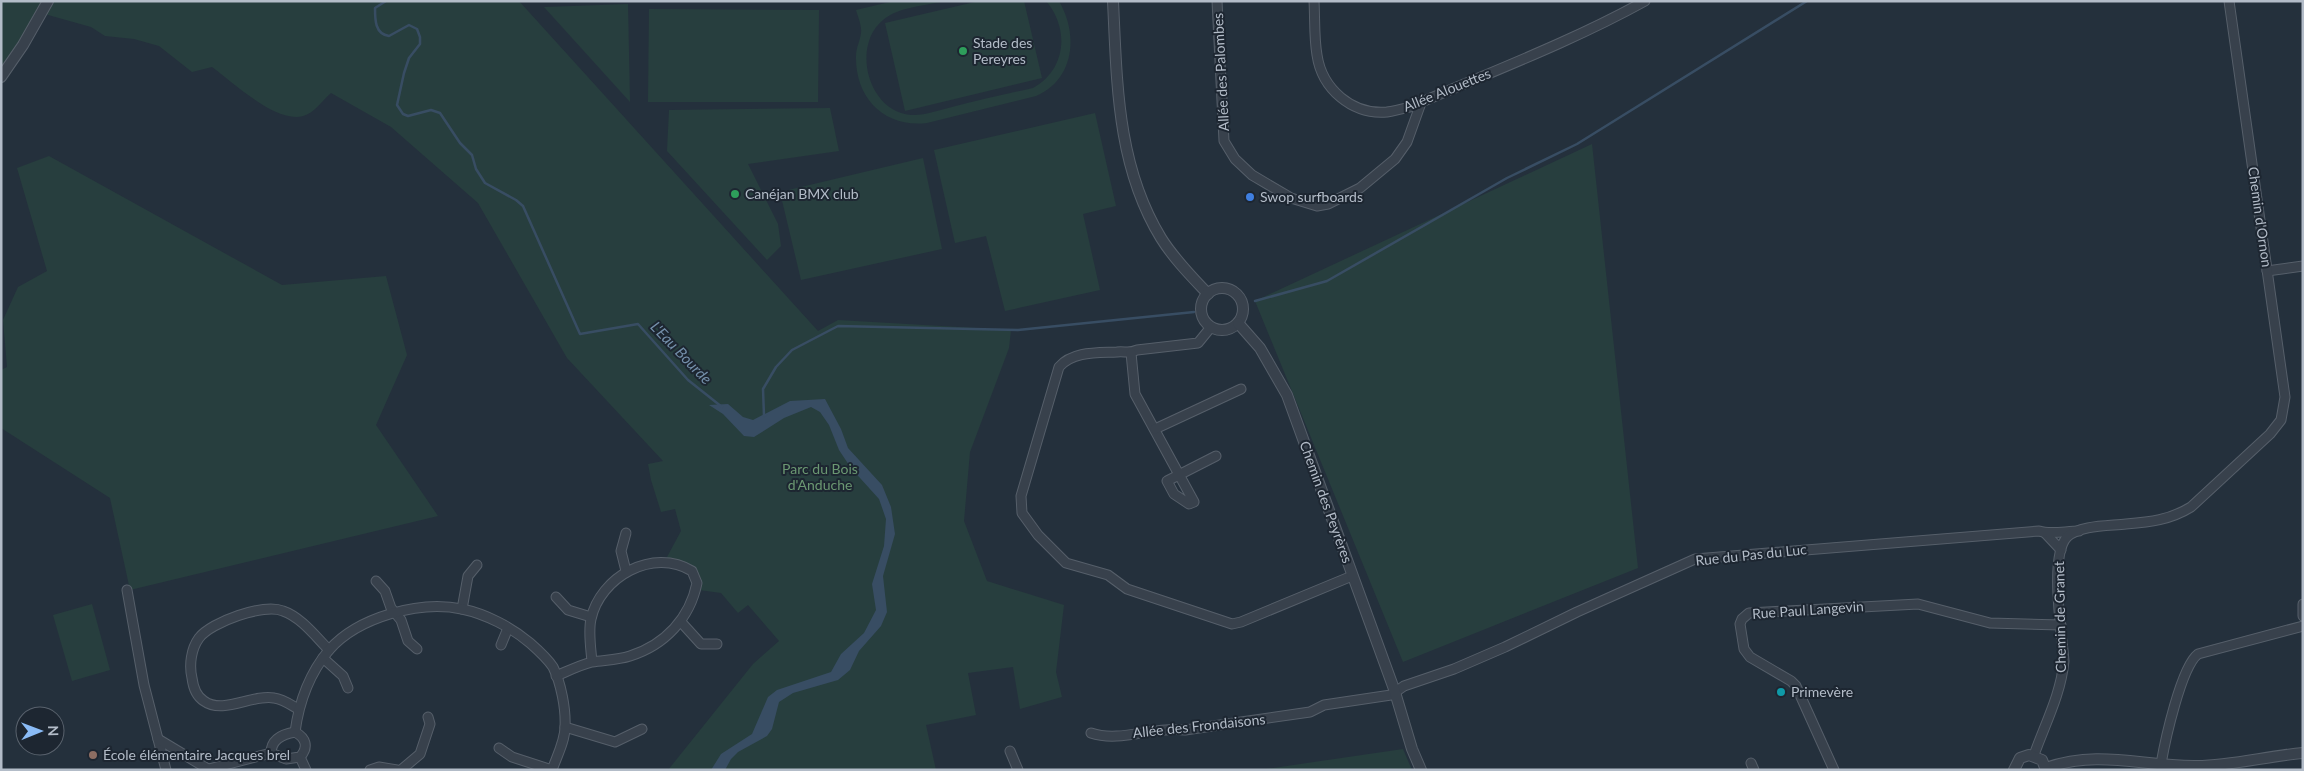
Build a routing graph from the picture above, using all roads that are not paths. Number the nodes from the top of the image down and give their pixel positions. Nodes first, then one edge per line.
1 (48, 1) edge
2 (1113, 1) edge
3 (1217, 1) edge
4 (1314, 1) edge
5 (1645, 1) edge
6 (2229, 1) edge
7 (1, 77) edge
8 (1421, 102) junction
9 (2303, 266) edge
10 (2268, 271) junction
11 (1208, 294) junction
12 (1238, 323) junction
13 (1211, 327) junction
14 (1131, 353) junction
15 (1241, 389) dead end
16 (1155, 429) junction
17 (1216, 456) dead end
18 (2079, 531) junction
19 (626, 533) dead end
20 (2045, 533) junction
21 (2061, 550) junction
22 (477, 565) dead end
23 (626, 571) junction
24 (1352, 576) junction
25 (376, 581) dead end
26 (127, 590) dead end
27 (556, 597) dead end
28 (2303, 604) edge
29 (462, 609) junction
30 (396, 613) junction
31 (2303, 616) edge
32 (591, 617) junction
33 (681, 622) junction
34 (2061, 625) junction
35 (2303, 626) edge
36 (508, 628) junction
37 (717, 644) dead end
38 (501, 645) dead end
39 (417, 649) dead end
40 (329, 650) junction
41 (323, 658) junction
42 (592, 662) junction
43 (556, 676) junction
44 (348, 688) dead end
45 (1395, 692) junction
46 (298, 709) junction
47 (428, 717) dead end
48 (566, 726) junction
49 (642, 728) dead end
50 (295, 732) junction
51 (1091, 733) dead end
52 (158, 739) junction
53 (499, 748) dead end
54 (1010, 751) dead end
55 (271, 753) junction
56 (2303, 753) edge
57 (2034, 755) junction
58 (300, 757) junction
59 (2157, 764) junction
60 (207, 769) edge
61 (2046, 769) edge
62 (166, 770) edge
63 (306, 770) edge
64 (370, 770) edge
65 (396, 770) edge
66 (401, 770) edge
67 (552, 770) edge
68 (1018, 770) edge
69 (1420, 770) edge
70 (1834, 770) edge
71 (2014, 770) edge
72 (2144, 770) edge

1 - 7 street
2 - 11 street
3 - 8 street, Allée des Palombes
4 - 8 street, Allée Alouettes
5 - 8 street, Allée Alouettes
6 - 10 street, Chemin d'Ornon
9 - 10 street
10 - 18 street, Chemin d'Ornon
11 - 12 street
11 - 13 street
12 - 13 street
12 - 24 street, Chemin des Peyrères
13 - 14 street
14 - 16 street
14 - 24 street
15 - 16 street
16 - 17 street
18 - 20 street, Rue du Pas du Luc
18 - 21 street, Chemin de Granet
19 - 23 street
20 - 21 street
20 - 45 street, Rue du Pas du Luc
21 - 34 street, Chemin de Granet
22 - 29 street
23 - 32 street
23 - 33 street
24 - 45 street, Chemin des Peyrères
25 - 30 street
26 - 52 street
27 - 32 street
28 - 31 street
29 - 30 street
29 - 36 street
30 - 39 street
30 - 40 street
32 - 42 street
33 - 37 street
33 - 42 street
34 - 57 street, Chemin de Granet
34 - 70 street, Rue Paul Langevin
35 - 59 street
36 - 38 street
36 - 43 street
40 - 41 street
40 - 46 street
41 - 44 street
41 - 46 street
42 - 43 street
43 - 48 street
45 - 51 street, Allée des Frondaisons
45 - 69 street, Chemin des Peyrères
46 - 50 street
47 - 66 street
48 - 49 street
48 - 67 street
50 - 55 street
50 - 58 street
52 - 60 street
52 - 62 street
53 - 67 street
54 - 68 street
55 - 58 street
55 - 60 street
56 - 59 street
57 - 61 street
57 - 71 street
58 - 63 street
59 - 61 street
59 - 72 street
64 - 65 street

